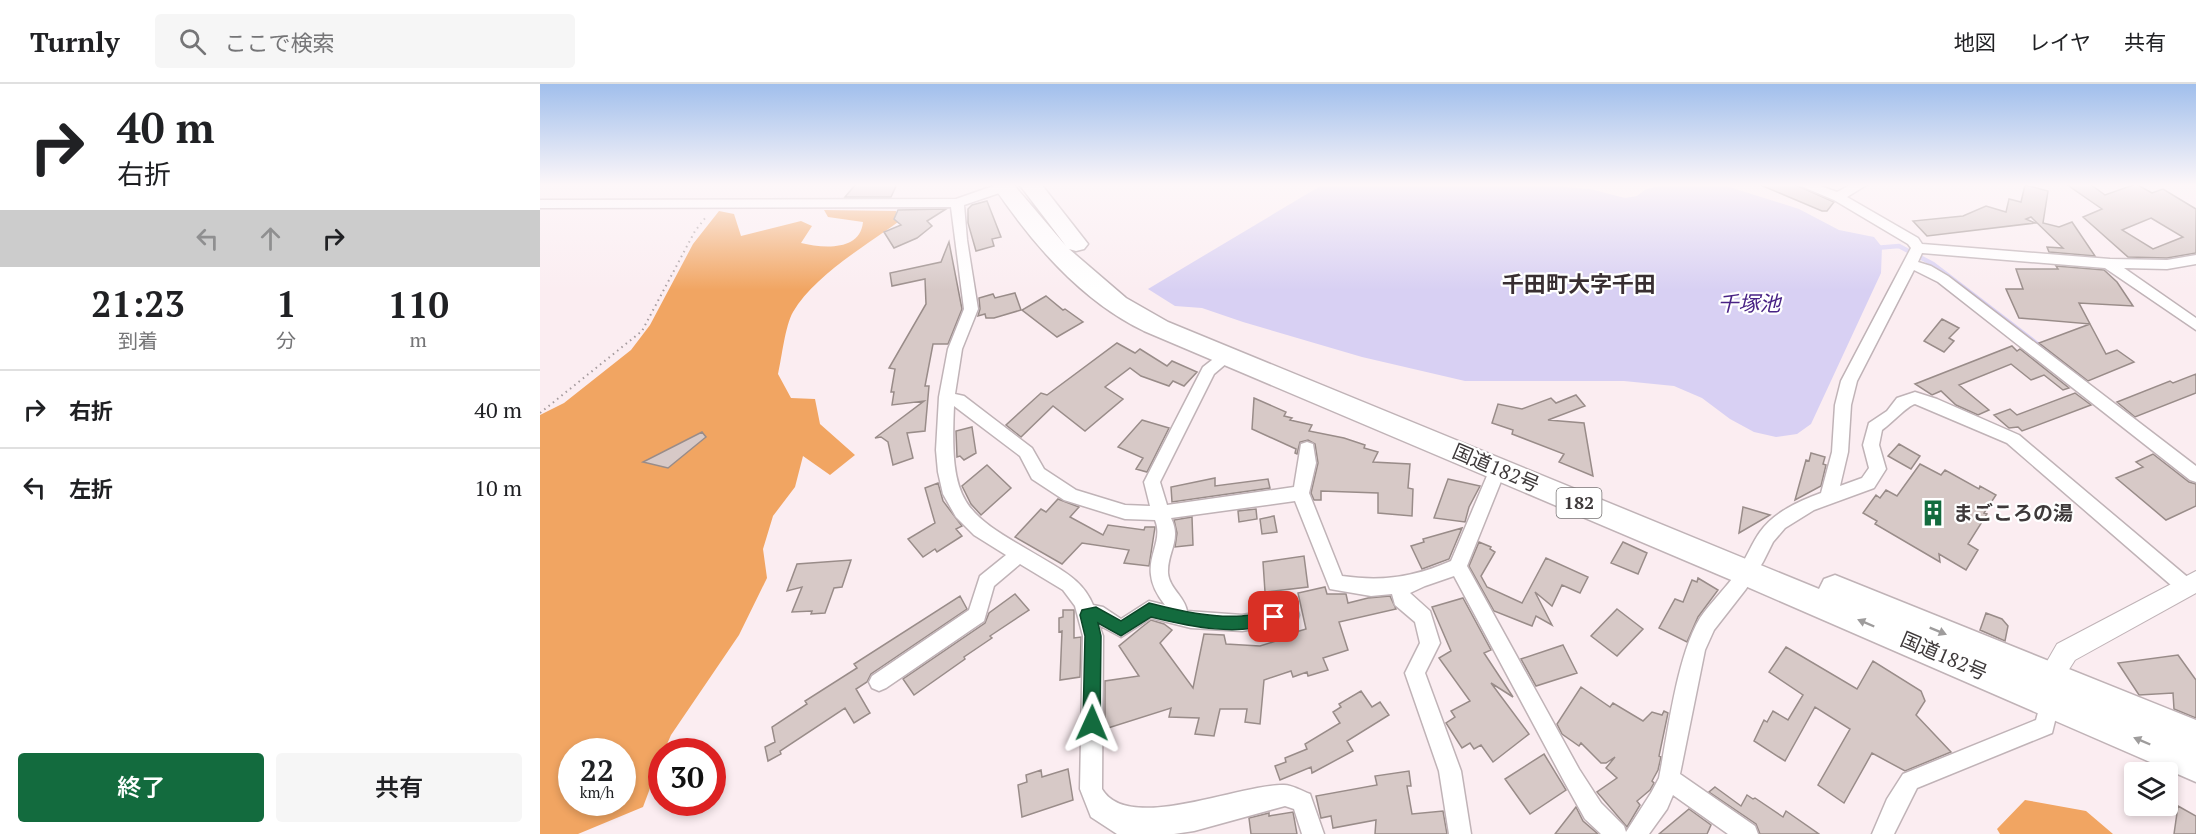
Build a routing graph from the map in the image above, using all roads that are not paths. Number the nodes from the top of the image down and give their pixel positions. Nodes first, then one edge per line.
1 (958, 219) edge
2 (1035, 219) edge
3 (1048, 219) edge
4 (1875, 219) edge
5 (1915, 255) junction
6 (2196, 259) edge
7 (2109, 264) junction
8 (2196, 325) edge
9 (1227, 357) junction
10 (948, 397) junction
11 (1307, 448) dead end
12 (1498, 469) junction
13 (2196, 475) edge
14 (1301, 493) junction
15 (1829, 496) junction
16 (1160, 513) junction
17 (1019, 554) junction
18 (1752, 565) junction
19 (1458, 566) junction
20 (2190, 583) edge
21 (1404, 585) junction
22 (1088, 615) junction
23 (1290, 615) dead end
24 (1175, 616) junction
25 (879, 682) dead end
26 (2051, 689) junction
27 (2196, 737) edge
28 (2196, 764) edge
29 (1669, 779) junction
30 (1313, 834) edge
31 (1460, 834) edge
32 (1616, 834) edge
33 (1636, 834) edge
34 (1747, 834) edge
35 (1883, 834) edge

1 - 10 street
2 - 9 highway, 国道182号 / 182
3 - 18 highway, 国道182号 / 182
4 - 5 street
5 - 7 street
5 - 13 street
5 - 15 street
6 - 7 street
7 - 8 street
9 - 12 highway, 国道182号 / 182
9 - 16 street
10 - 16 street
10 - 17 street
11 - 14 street
12 - 18 highway, 国道182号 / 182
12 - 19 street
14 - 16 street
14 - 21 street
15 - 18 street
15 - 20 street
16 - 24 street
17 - 22 street
17 - 25 street
18 - 26 highway, 国道182号 / 182
18 - 29 street
19 - 21 street
19 - 32 street
20 - 26 street
21 - 31 street
22 - 24 street
22 - 30 street
23 - 24 street
26 - 27 highway, 国道182号 / 182
28 -> 26 highway, 国道182号 / 182
26 - 35 street
29 - 33 street
29 - 34 street

